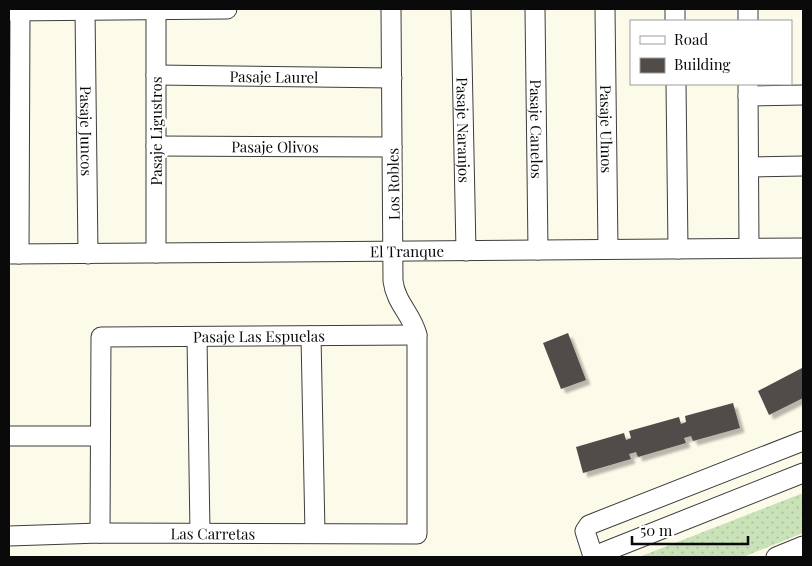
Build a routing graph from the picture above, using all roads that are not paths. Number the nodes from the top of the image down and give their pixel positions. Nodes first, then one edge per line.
1 (156, 9) edge
2 (227, 9) edge
3 (391, 9) edge
4 (460, 9) edge
5 (535, 9) edge
6 (605, 9) edge
7 (16, 10) edge
8 (86, 10) edge
9 (156, 75) junction
10 (392, 78) junction
11 (676, 85) edge
12 (748, 90) edge
13 (803, 96) edge
14 (156, 146) junction
15 (392, 147) junction
16 (803, 166) edge
17 (749, 167) junction
18 (749, 248) junction
19 (803, 248) edge
20 (608, 249) junction
21 (678, 249) junction
22 (466, 250) junction
23 (538, 250) junction
24 (393, 251) junction
25 (156, 253) junction
26 (14, 254) edge
27 (88, 254) junction
28 (417, 335) junction
29 (311, 336) junction
30 (197, 337) junction
31 (9, 436) edge
32 (100, 436) junction
33 (803, 441) edge
34 (803, 473) edge
35 (100, 533) junction
36 (200, 533) junction
37 (315, 533) junction
38 (416, 534) joint
39 (9, 536) edge
40 (803, 546) edge
41 (776, 557) edge

1 - 2 street
1 - 8 street
1 - 9 street, Pasaje Ligustros
3 - 10 street, Los Robles
4 - 22 street, Pasaje Naranjos
5 - 23 street, Pasaje Canelos
6 - 20 street, Pasaje Ulmos
7 - 8 street
7 - 26 street
8 - 27 street, Pasaje Juncos
9 - 10 street, Pasaje Laurel
9 - 14 street, Pasaje Ligustros
10 - 15 street, Los Robles
11 - 21 street
12 - 13 street
12 - 17 street
14 - 15 street, Pasaje Olivos
14 - 25 street, Pasaje Ligustros
15 - 24 street, Los Robles
16 - 17 street
17 - 18 street
18 - 19 street, El Tranque
18 - 21 street, El Tranque
20 - 21 street, El Tranque
20 - 23 street, El Tranque
22 - 23 street, El Tranque
22 - 24 street, El Tranque
24 - 25 street, El Tranque
24 - 28 street, Los Robles
25 - 27 street, El Tranque
26 - 27 street, El Tranque
28 - 29 street, Pasaje Las Espuelas
28 - 38 street, Los Robles
29 - 30 street, Pasaje Las Espuelas
29 - 37 street
30 - 32 street, Pasaje Las Espuelas
30 - 36 street
31 - 32 street
32 - 35 street
33 - 34 street
35 - 36 street, Las Carretas
35 - 39 street, Las Carretas
36 - 37 street, Las Carretas
37 - 38 street, Las Carretas
40 - 41 street

